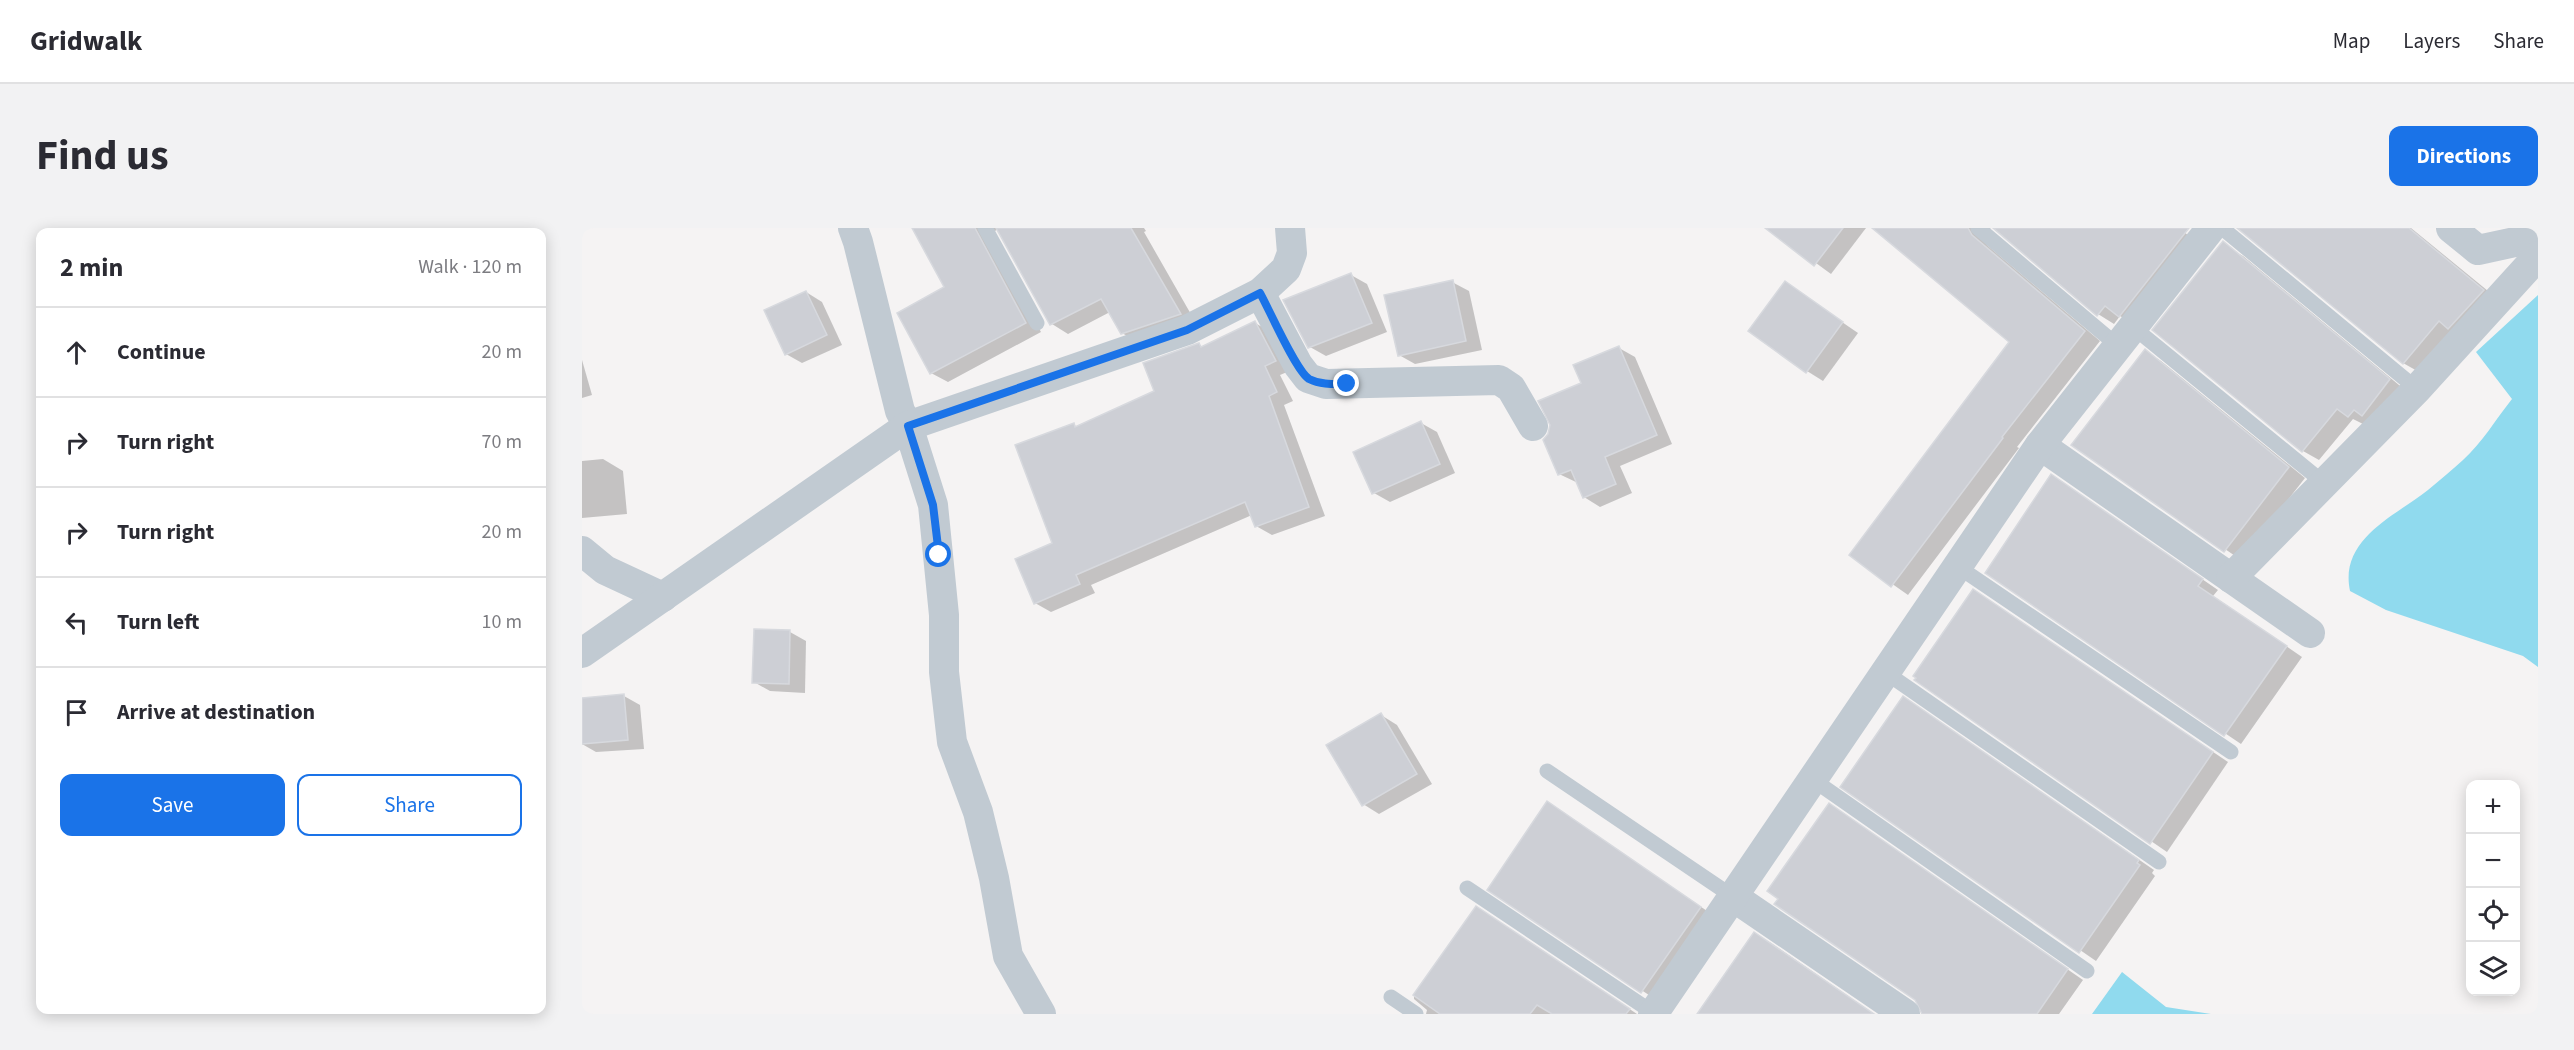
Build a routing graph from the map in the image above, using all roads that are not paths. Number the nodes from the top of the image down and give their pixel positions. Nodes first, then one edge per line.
1 (853, 228) edge
2 (985, 228) edge
3 (1290, 228) edge
4 (1978, 228) edge
5 (2211, 228) edge
6 (2222, 228) edge
7 (2451, 228) edge
8 (2538, 237) edge
9 (2538, 256) edge
10 (1260, 293) junction
11 (1037, 323) dead end
12 (2126, 337) junction
13 (2417, 389) junction
14 (908, 426) junction
15 (1533, 426) dead end
16 (2040, 445) junction
17 (2324, 483) junction
18 (582, 551) edge
19 (1957, 566) junction
20 (2231, 578) junction
21 (663, 597) junction
22 (2310, 633) dead end
23 (582, 653) edge
24 (1885, 672) junction
25 (2232, 752) dead end
26 (1547, 771) dead end
27 (1812, 779) junction
28 (2158, 862) dead end
29 (1467, 888) dead end
30 (1732, 896) junction
31 (2087, 971) dead end
32 (1391, 997) dead end
33 (1041, 1014) edge
34 (1416, 1014) edge
35 (1654, 1014) edge
36 (1905, 1014) edge

1 - 14 street
2 - 11 lane
3 - 10 street
4 - 12 lane
5 - 12 street
6 - 13 lane
7 - 8 street
9 - 13 street
10 - 14 street
10 - 15 street
12 - 16 street
12 - 17 lane
13 - 17 street
14 - 21 street
14 - 33 street
16 - 19 street
16 - 20 street
17 - 20 street
18 - 21 street
19 - 24 street
19 - 25 lane
20 - 22 street
21 - 23 street
24 - 27 street
24 - 28 lane
26 - 30 lane
27 - 30 street
27 - 31 lane
29 - 35 lane
30 - 35 street
30 - 36 street
32 - 34 lane

